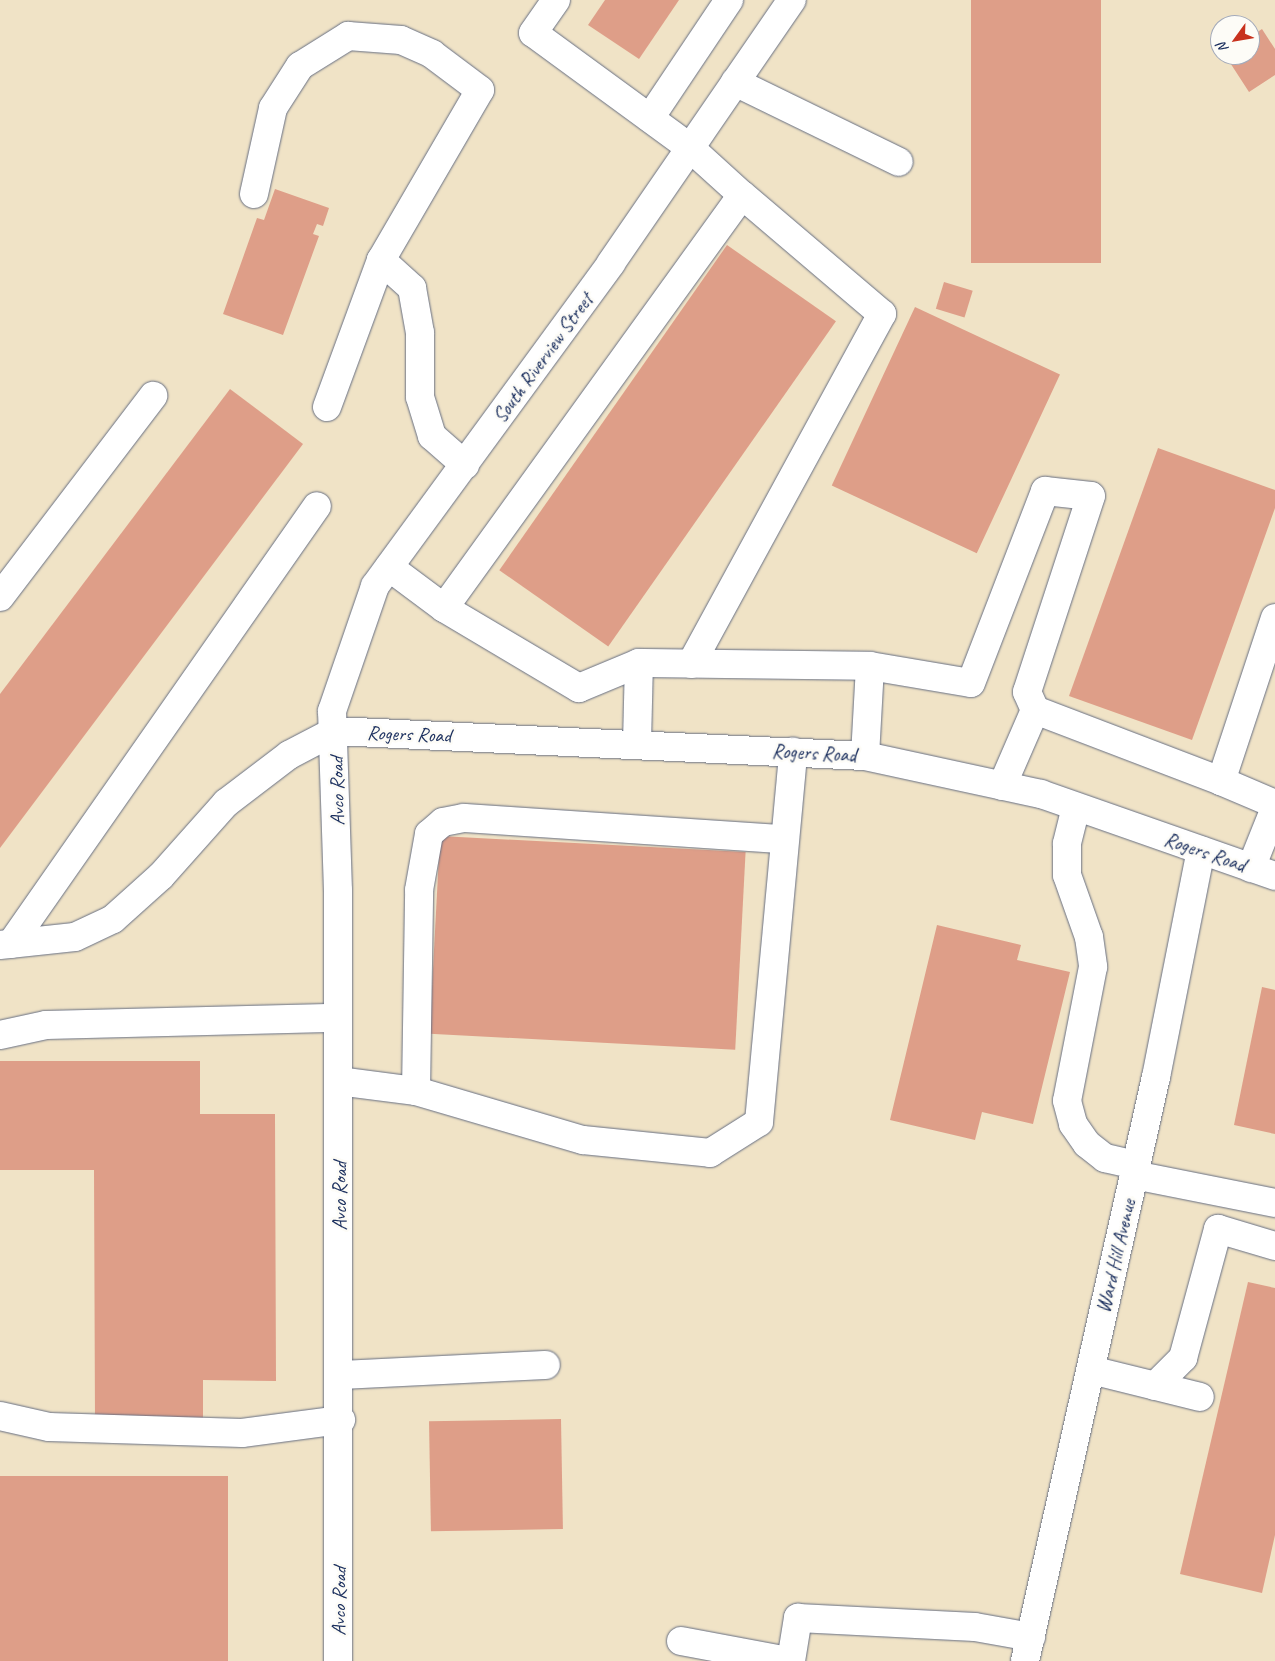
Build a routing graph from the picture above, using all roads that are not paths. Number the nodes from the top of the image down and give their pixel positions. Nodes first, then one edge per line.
1 (556, 0) edge
2 (729, 0) edge
3 (792, 0) edge
4 (735, 82) junction
5 (650, 118) junction
6 (689, 147) junction
7 (899, 162) dead end
8 (254, 194) dead end
9 (742, 195) junction
10 (382, 260) junction
11 (154, 396) dead end
12 (327, 407) dead end
13 (465, 465) junction
14 (317, 506) dead end
15 (389, 567) junction
16 (0, 597) edge
17 (444, 608) junction
18 (1275, 618) edge
19 (639, 663) junction
20 (691, 664) junction
21 (870, 666) junction
22 (1035, 710) junction
23 (335, 731) junction
24 (638, 743) junction
25 (793, 752) junction
26 (865, 756) junction
27 (1221, 781) junction
28 (1002, 786) junction
29 (1275, 804) edge
30 (1076, 807) junction
31 (1275, 808) edge
32 (784, 839) junction
33 (1201, 850) junction
34 (1263, 872) edge
35 (5, 944) edge
36 (338, 1018) junction
37 (0, 1035) edge
38 (338, 1081) junction
39 (416, 1091) junction
40 (1135, 1170) junction
41 (1275, 1203) edge
42 (1275, 1246) edge
43 (546, 1365) dead end
44 (1091, 1370) junction
45 (340, 1375) junction
46 (1155, 1386) junction
47 (1200, 1397) dead end
48 (0, 1416) edge
49 (341, 1420) junction
50 (681, 1641) dead end
51 (1028, 1649) edge
52 (338, 1661) edge
53 (789, 1661) edge

1 - 5 street
2 - 5 street
3 - 4 street, South Riverview Street
4 - 6 street, South Riverview Street
4 - 7 street
5 - 6 street
6 - 9 street
6 - 13 street, South Riverview Street
8 - 10 street
9 - 17 street
9 - 20 street
10 - 12 street
10 - 13 street
11 - 16 street
13 - 15 street, South Riverview Street
14 - 35 street
15 - 17 street
15 - 23 street, South Riverview Street
17 - 19 street
18 - 27 street
19 - 20 street
19 - 24 street
20 - 21 street
21 - 22 street
21 - 26 street
22 - 27 street
22 - 28 street
23 - 24 street, Rogers Road
23 - 35 street
23 - 36 street, Avco Road
24 - 25 street, Rogers Road
25 - 26 street, Rogers Road
25 - 32 street
26 - 28 street, Rogers Road
27 - 29 street
28 - 30 street, Rogers Road
30 - 33 street, Rogers Road
30 - 40 street
31 - 34 street
32 - 39 street
32 - 39 street
33 - 34 street, Rogers Road
33 - 40 street, Ward Hill Avenue
36 - 37 street
36 - 38 street, Avco Road
38 - 39 street
38 - 45 street, Avco Road
40 - 41 street
40 - 44 street, Ward Hill Avenue
42 - 46 street
43 - 45 street
44 - 46 street
44 - 51 street, Ward Hill Avenue
45 - 49 street, Avco Road
46 - 47 street
48 - 49 street
49 - 52 street, Avco Road
50 - 53 street
51 - 53 street

